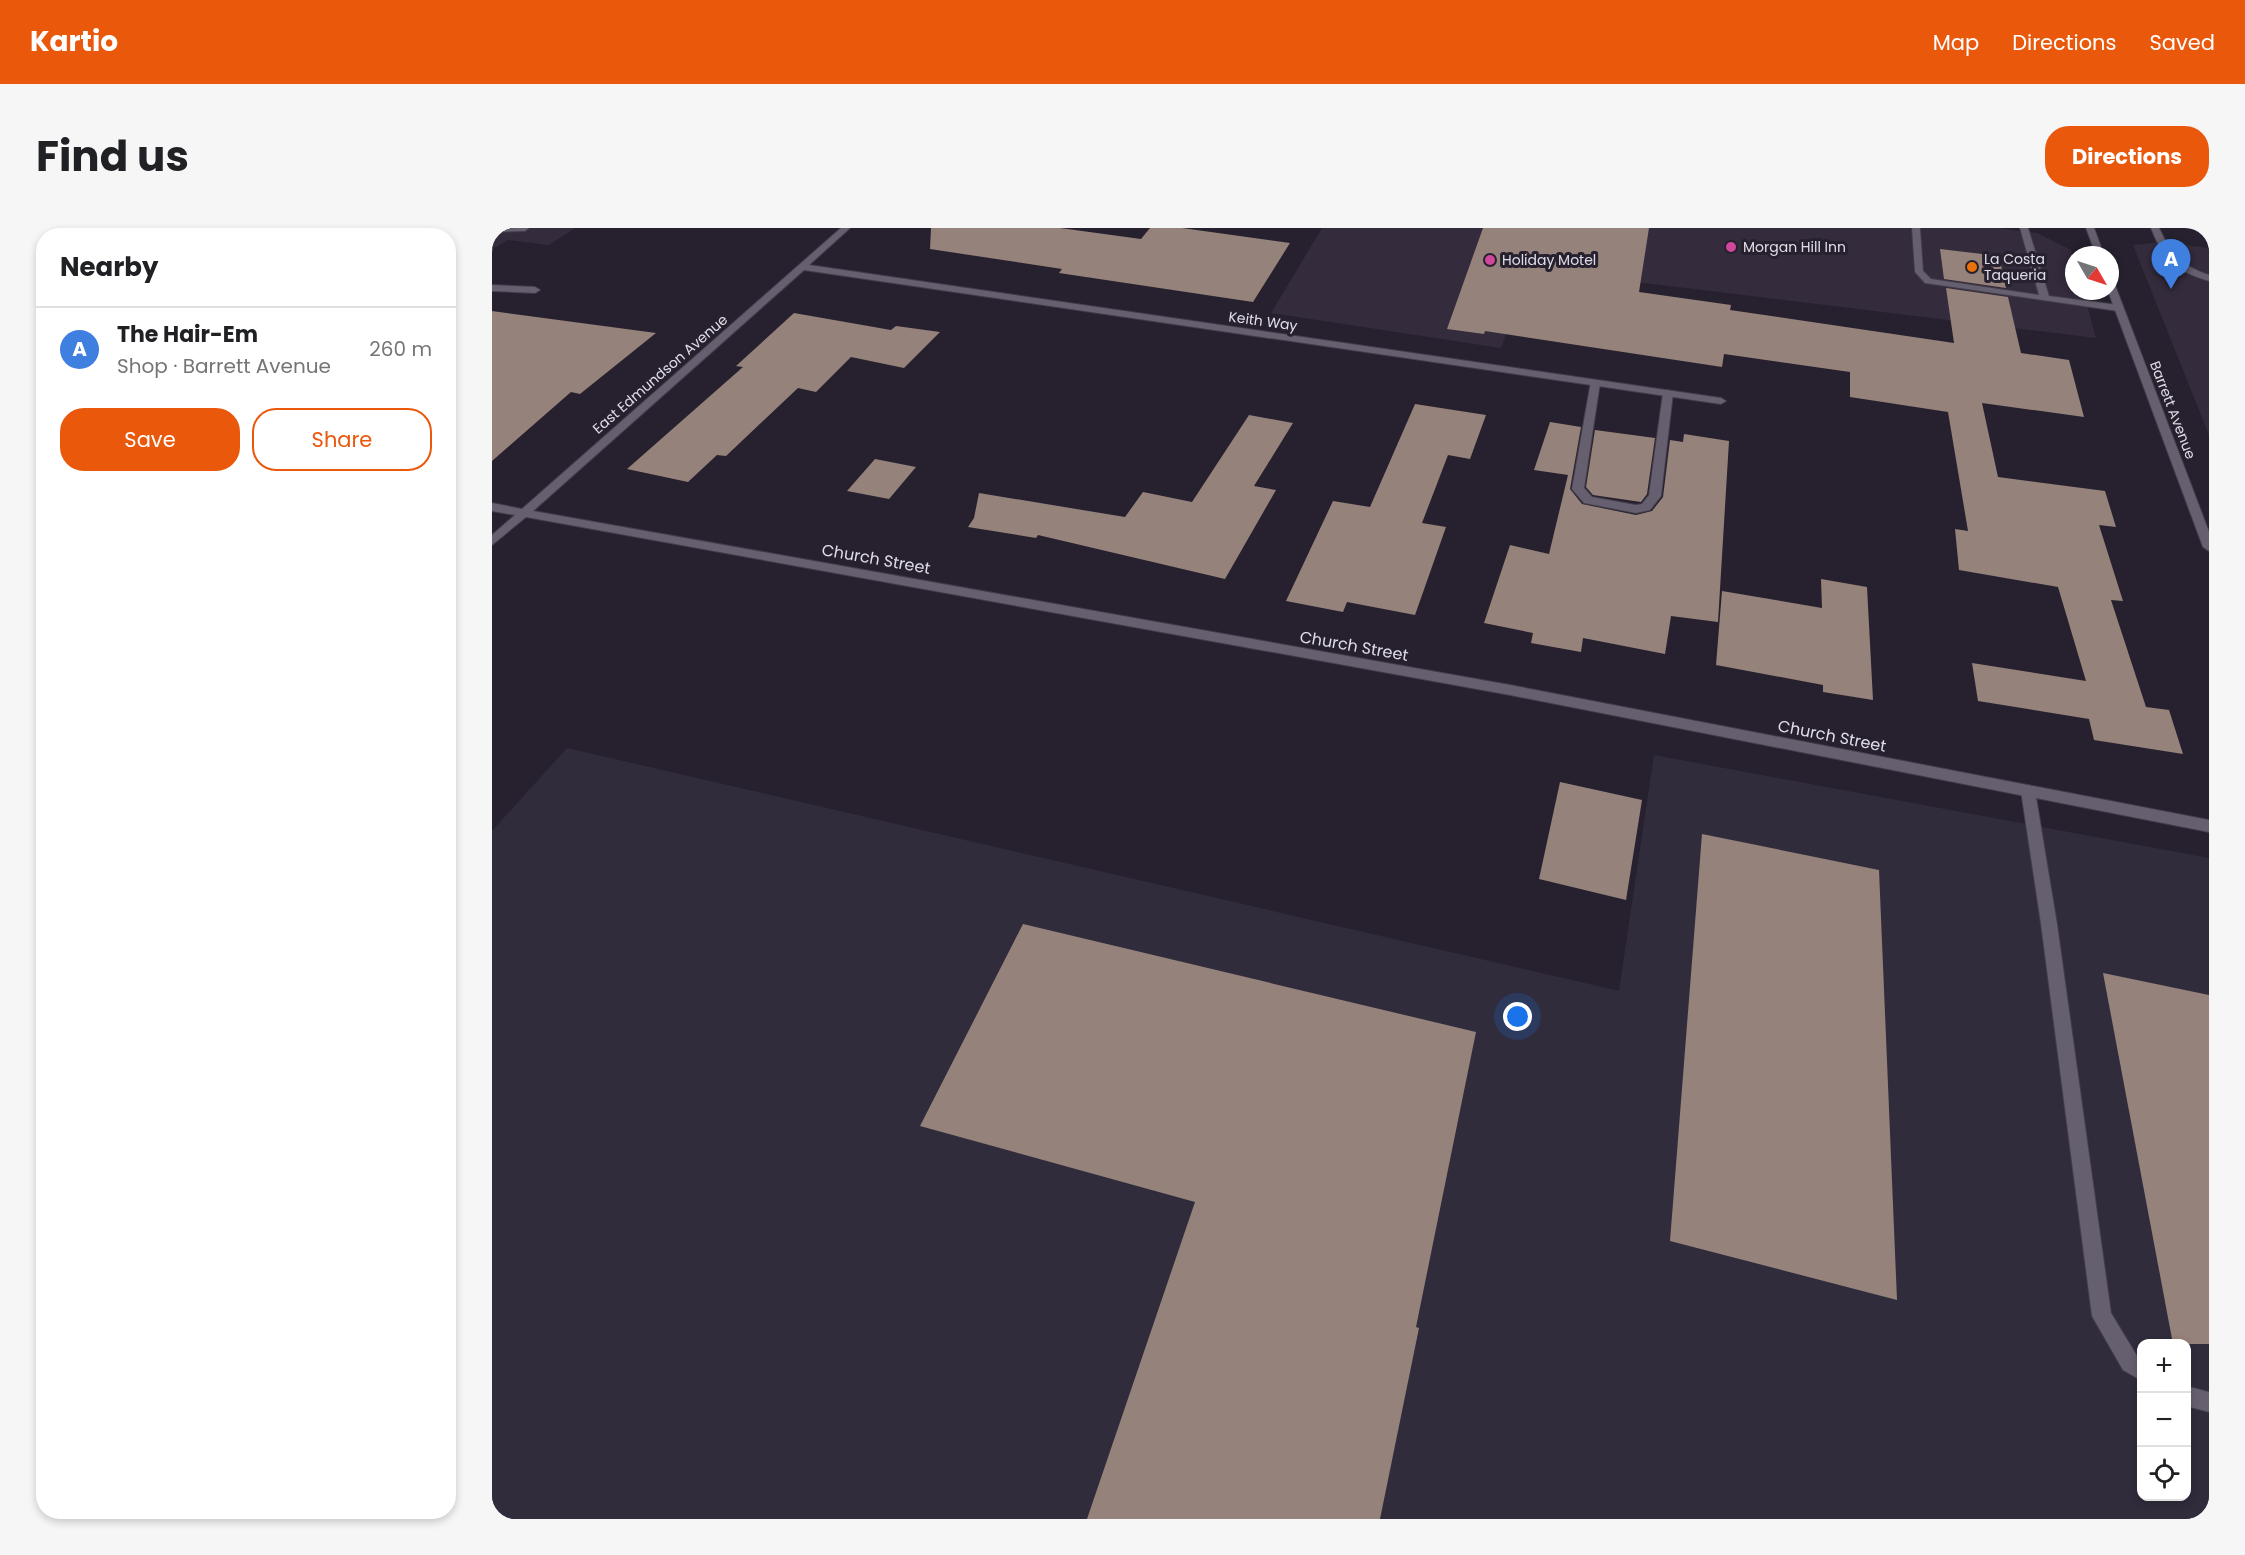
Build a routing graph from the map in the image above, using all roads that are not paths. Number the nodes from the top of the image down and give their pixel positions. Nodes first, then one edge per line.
1 (525, 228) edge
2 (846, 228) edge
3 (1916, 228) edge
4 (2024, 228) edge
5 (2090, 228) edge
6 (2155, 228) edge
7 (492, 230) edge
8 (2097, 246) edge
9 (801, 267) junction
10 (2209, 278) edge
11 (492, 288) edge
12 (535, 290) dead end
13 (2045, 298) junction
14 (2115, 300) edge
15 (2118, 308) junction
16 (1595, 383) junction
17 (1668, 393) junction
18 (1721, 401) dead end
19 (492, 507) edge
20 (524, 513) junction
21 (492, 541) edge
22 (2209, 547) edge
23 (2028, 791) junction
24 (2209, 826) edge
25 (2137, 1368) edge
26 (2191, 1397) edge
27 (2209, 1402) edge

1 - 7 street
2 - 9 street, East Edmundson Avenue
3 - 13 street
4 - 13 street
5 - 8 street
6 - 10 street
9 - 16 street, Keith Way
9 - 20 street, East Edmundson Avenue
11 - 12 street
13 - 15 street
14 - 15 street, Barrett Avenue
15 - 22 street, Barrett Avenue
16 - 17 street, Keith Way
16 - 17 street
17 - 18 street, Keith Way
19 - 20 street, Church Street
20 - 21 street, East Edmundson Avenue
20 - 23 street, Church Street
23 - 24 street, Church Street
23 - 25 street
26 - 27 street

